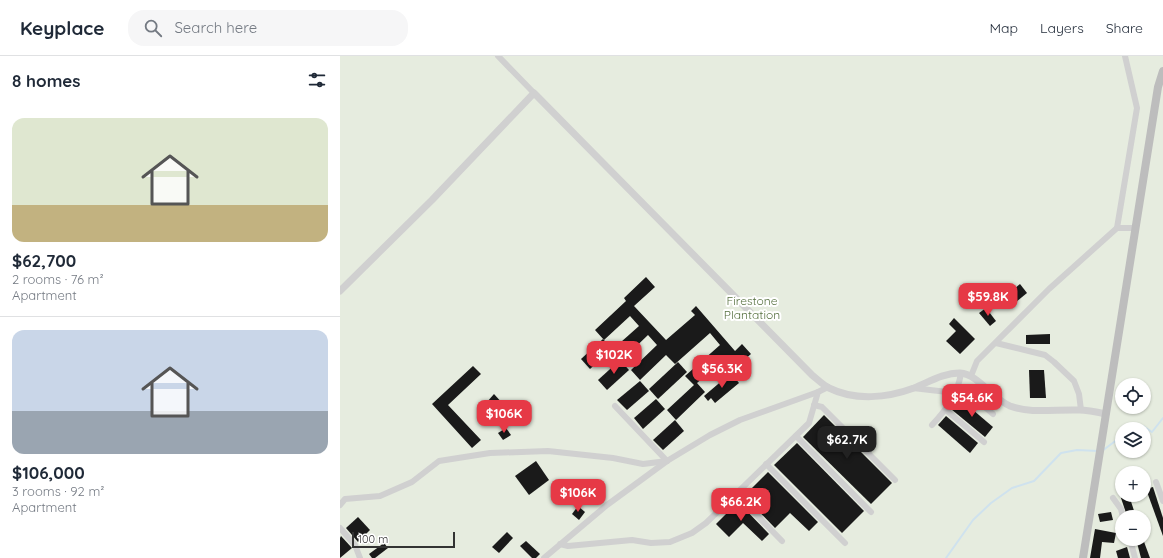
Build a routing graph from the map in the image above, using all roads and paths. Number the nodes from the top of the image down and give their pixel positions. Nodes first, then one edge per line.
1 (498, 56) edge
2 (1125, 56) edge
3 (1163, 71) edge
4 (534, 93) junction
5 (1117, 228) junction
6 (1135, 228) junction
7 (340, 291) edge
8 (996, 343) junction
9 (961, 373) junction
10 (971, 376) junction
11 (828, 387) junction
12 (913, 388) junction
13 (818, 392) junction
14 (956, 393) junction
15 (814, 405) junction
16 (615, 406) dead end
17 (946, 410) junction
18 (1081, 410) junction
19 (993, 414) dead end
20 (1106, 414) junction
21 (932, 425) dead end
22 (796, 436) junction
23 (984, 442) dead end
24 (667, 461) junction
25 (766, 464) junction
26 (895, 480) dead end
27 (1156, 482) dead end
28 (736, 494) junction
29 (1113, 498) dead end
30 (1163, 501) edge
31 (340, 505) edge
32 (1121, 510) edge
33 (871, 512) dead end
34 (340, 528) edge
35 (782, 540) dead end
36 (560, 544) junction
37 (845, 544) dead end
38 (1132, 546) edge
39 (360, 558) edge
40 (544, 558) edge
41 (1083, 558) edge
42 (1135, 558) edge

1 - 4 street
2 - 5 street
3 - 6 main road
4 - 7 street
4 - 11 street
5 - 6 street
5 - 8 street
6 - 20 main road
8 - 10 street
8 - 18 street
9 - 10 street
9 - 12 street
9 - 14 street
10 - 18 street
11 - 12 street
11 - 13 street
12 - 14 street
13 - 15 street
13 - 24 street
14 - 17 street
14 - 19 street
15 - 22 street
15 - 26 street
16 - 24 street
17 - 21 street
17 - 23 street
18 - 20 street
20 - 41 main road
22 - 25 street
22 - 33 street
24 - 31 street
24 - 36 street
25 - 28 street
25 - 37 street
27 - 30 street
28 - 35 street
28 - 36 street
29 - 32 street
34 - 39 street
36 - 40 street
38 - 42 street

